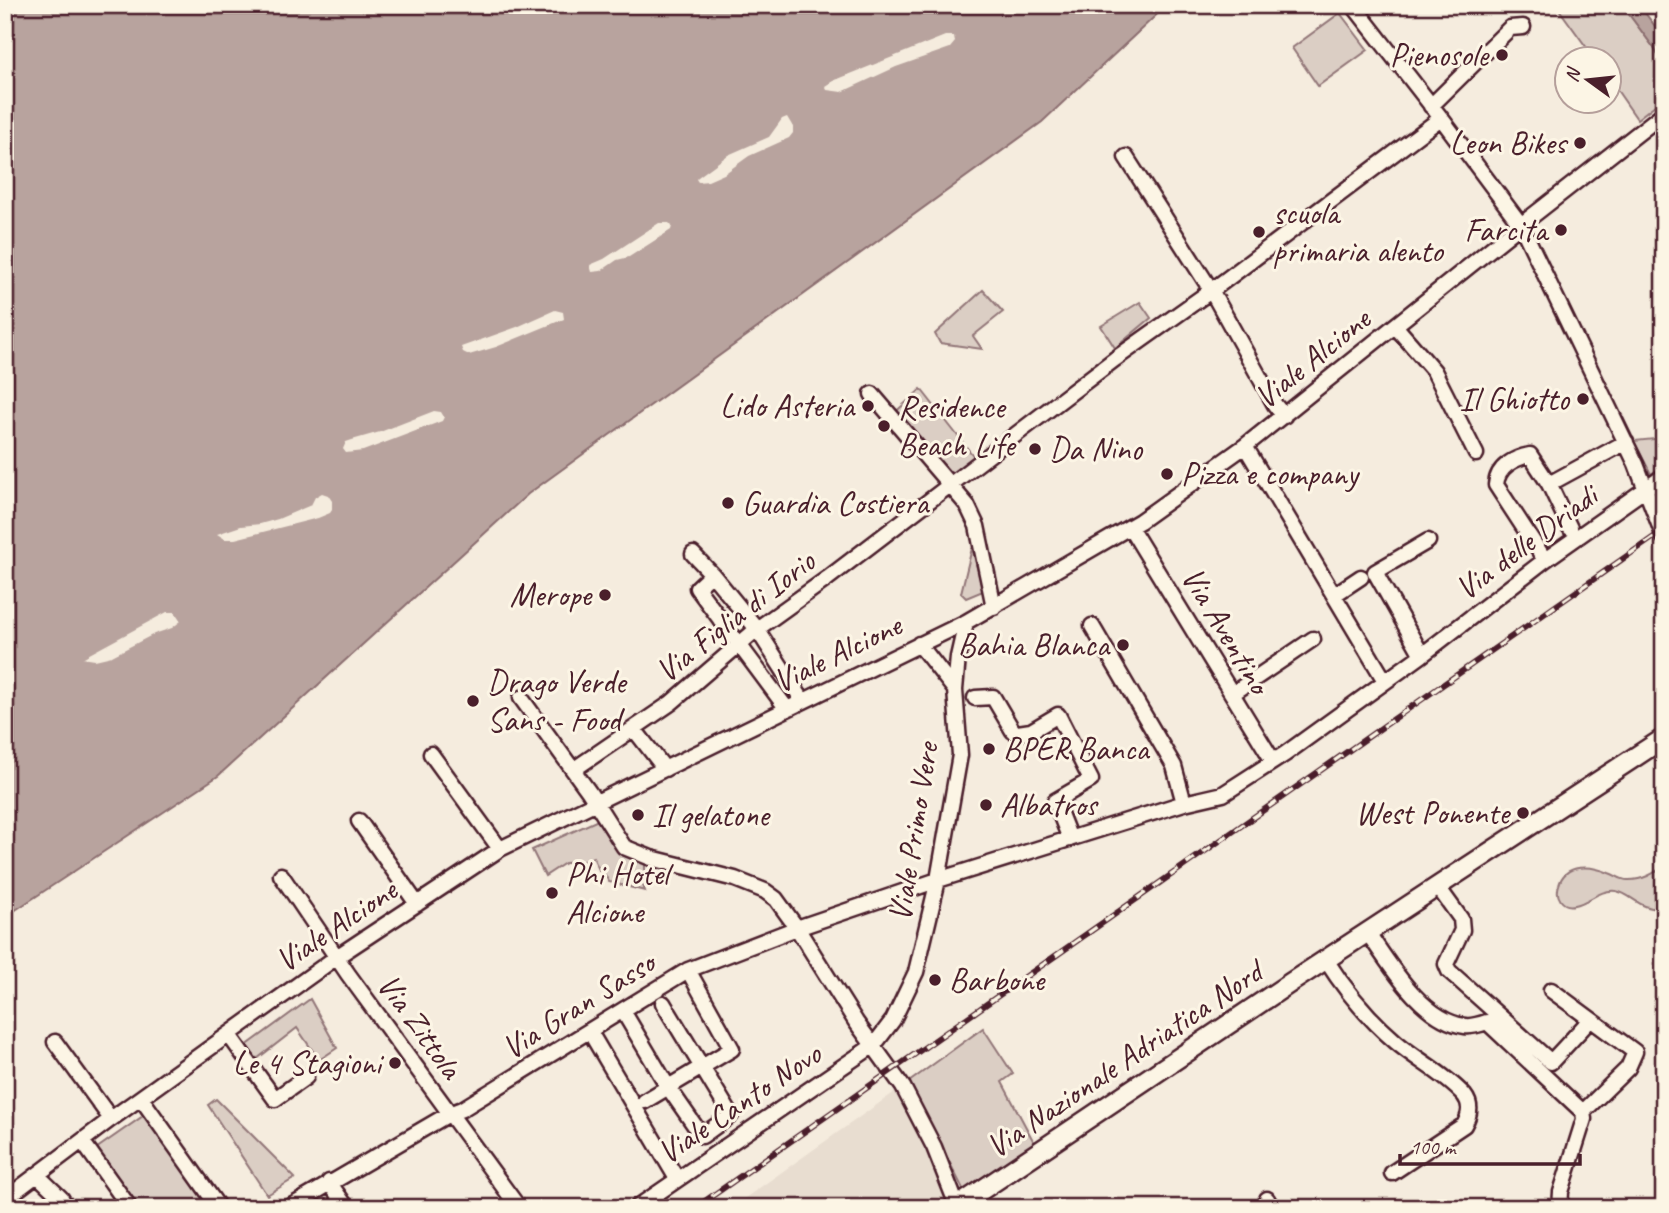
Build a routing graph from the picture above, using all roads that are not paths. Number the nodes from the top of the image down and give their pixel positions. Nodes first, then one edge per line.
1 (1353, 5) edge
2 (1523, 27) dead end
3 (1431, 105) junction
4 (1664, 113) edge
5 (1441, 118) junction
6 (1126, 158) dead end
7 (1521, 225) junction
8 (1211, 290) junction
9 (1396, 327) junction
10 (872, 394) dead end
11 (1284, 416) junction
12 (1626, 442) junction
13 (1245, 446) junction
14 (1476, 454) dead end
15 (1664, 476) edge
16 (1549, 484) junction
17 (951, 485) junction
18 (1646, 487) junction
19 (1653, 504) junction
20 (1664, 517) edge
21 (1130, 527) junction
22 (1570, 528) dead end
23 (1664, 537) edge
24 (1428, 541) dead end
25 (693, 554) dead end
26 (1545, 560) junction
27 (712, 574) junction
28 (1361, 577) dead end
29 (1334, 595) junction
30 (994, 607) junction
31 (965, 622) junction
32 (1092, 626) dead end
33 (757, 629) junction
34 (1313, 639) dead end
35 (740, 643) junction
36 (919, 644) junction
37 (1422, 655) junction
38 (1385, 681) junction
39 (955, 690) junction
40 (1232, 694) junction
41 (521, 698) dead end
42 (975, 698) dead end
43 (803, 701) junction
44 (787, 709) junction
45 (638, 726) junction
46 (1664, 738) edge
47 (431, 754) dead end
48 (1273, 761) junction
49 (665, 769) junction
50 (573, 770) junction
51 (596, 802) junction
52 (1184, 803) junction
53 (359, 821) dead end
54 (1070, 839) junction
55 (500, 849) junction
56 (281, 875) dead end
57 (938, 880) junction
58 (1438, 887) junction
59 (417, 904) junction
60 (797, 928) junction
61 (1368, 933) junction
62 (338, 956) junction
63 (1326, 960) junction
64 (688, 970) junction
65 (1551, 990) dead end
66 (663, 1003) dead end
67 (624, 1011) junction
68 (1590, 1020) junction
69 (590, 1032) junction
70 (229, 1035) junction
71 (55, 1042) dead end
72 (874, 1045) junction
73 (702, 1069) junction
74 (306, 1077) dead end
75 (668, 1087) junction
76 (141, 1098) junction
77 (645, 1101) dead end
78 (1583, 1112) junction
79 (449, 1114) junction
80 (111, 1119) junction
81 (82, 1141) junction
82 (1392, 1173) dead end
83 (37, 1175) junction
84 (677, 1179) junction
85 (329, 1182) junction
86 (5, 1199) edge
87 (957, 1207) edge
88 (67, 1208) edge
89 (130, 1208) edge
90 (219, 1208) edge
91 (288, 1208) edge
92 (346, 1208) edge
93 (519, 1208) edge
94 (636, 1208) edge
95 (1560, 1208) edge

1 - 3 street
2 - 3 street
3 - 5 street
4 - 7 street, Viale Alcione
5 - 7 street
5 - 8 street, Via Figlia di Iorio
6 - 8 street
7 - 9 street, Viale Alcione
7 - 12 street
8 - 11 street
8 - 17 street, Via Figlia di Iorio
9 - 11 street, Viale Alcione
9 - 14 street
10 - 17 street
11 - 13 street, Viale Alcione
12 - 16 street
12 - 18 street
13 - 21 street, Viale Alcione
13 - 29 street
15 - 18 street, Via delle Driadi
16 - 22 street
16 - 26 street
17 - 30 street
17 - 33 street, Via Figlia di Iorio
18 - 19 street
18 - 26 street, Via delle Driadi
19 - 20 street
19 - 23 street
21 - 30 street, Viale Alcione
21 - 40 street, Via Aventino
24 - 37 street, Via delle Driadi
25 - 27 street
26 - 37 street, Via delle Driadi
27 - 33 street
27 - 35 street
28 - 29 street
29 - 38 street
30 - 31 street, Viale Alcione
31 - 36 street, Viale Alcione
31 - 39 street, Viale Primo Vere
32 - 52 street
33 - 35 street, Via Figlia di Iorio
33 - 43 street
34 - 40 street
35 - 44 street
35 - 45 street, Via Figlia di Iorio
36 - 39 street
36 - 43 street, Viale Alcione
37 - 38 street, Via delle Driadi
38 - 48 street, Via delle Driadi
39 - 57 street, Viale Primo Vere
40 - 48 street, Via Aventino
41 - 50 street
42 - 54 street
43 - 44 street, Viale Alcione
44 - 49 street, Viale Alcione
45 - 49 street
45 - 50 street, Via Figlia di Iorio
46 - 58 main road, Via Nazionale Adriatica Nord
47 - 55 street
48 - 52 street, Via delle Driadi
49 - 51 street, Viale Alcione
50 - 51 street
51 - 55 street, Viale Alcione
51 - 60 street
52 - 54 street, Via delle Driadi
53 - 59 street
54 - 57 street, Via delle Driadi
55 - 59 street, Viale Alcione
56 - 62 street, Via Zittola
57 - 60 street, Via Gran Sasso
57 - 72 street, Viale Primo Vere
58 - 61 main road, Via Nazionale Adriatica Nord
58 - 68 street
59 - 62 street, Viale Alcione
60 - 64 street, Via Gran Sasso
60 - 72 street
61 - 63 main road, Via Nazionale Adriatica Nord
61 - 78 street
62 - 70 street, Viale Alcione
62 - 79 street, Via Zittola
63 - 82 street
63 - 87 main road, Via Nazionale Adriatica Nord
64 - 67 street, Via Gran Sasso
64 - 73 street
65 - 68 street
66 - 73 street
67 - 69 street, Via Gran Sasso
67 - 75 street
68 - 78 street
69 - 79 street, Via Gran Sasso
69 - 84 street
70 - 74 street
70 - 76 street, Viale Alcione
71 - 80 street
72 - 84 street, Viale Canto Novo
72 - 87 street
73 - 75 street
73 - 75 street
75 - 77 street
76 - 80 street, Viale Alcione
76 - 90 street
78 - 95 street
79 - 85 street, Via Gran Sasso
79 - 93 street, Via Zittola
80 - 81 street, Viale Alcione
81 - 83 street, Viale Alcione
81 - 89 street
83 - 86 street, Viale Alcione
83 - 88 street
84 - 94 street, Viale Canto Novo
85 - 91 street, Via Gran Sasso
85 - 92 street

